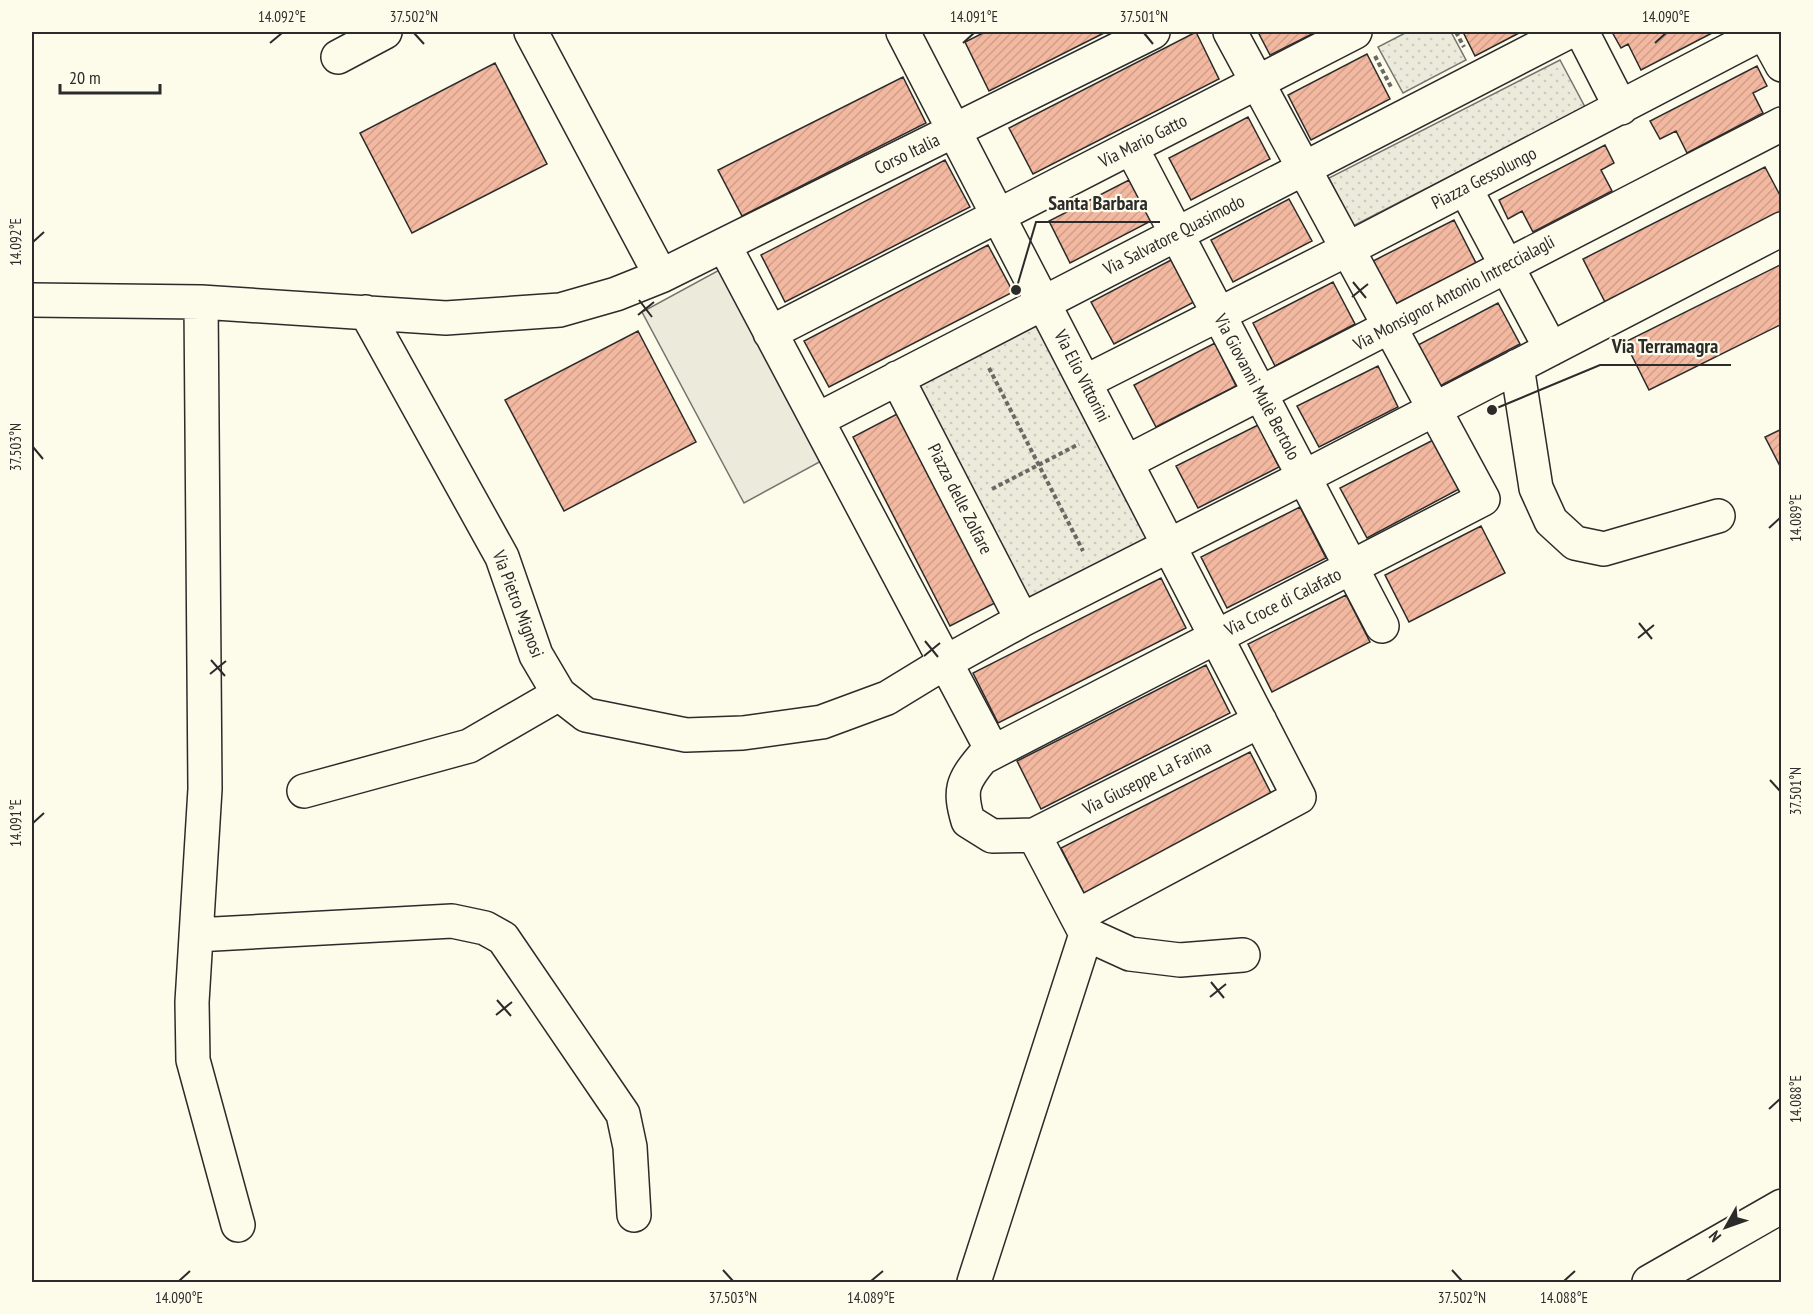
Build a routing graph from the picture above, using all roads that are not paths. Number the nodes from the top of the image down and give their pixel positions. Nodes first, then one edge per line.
1 (385, 32) edge
2 (531, 32) edge
3 (903, 32) edge
4 (1154, 32) edge
5 (1230, 32) edge
6 (1568, 32) edge
7 (1582, 32) edge
8 (1764, 32) edge
9 (1364, 42) edge
10 (338, 57) dead end
11 (1782, 65) edge
12 (1257, 82) junction
13 (1621, 108) junction
14 (1782, 124) edge
15 (954, 131) junction
16 (1131, 147) junction
17 (1304, 168) junction
18 (1465, 188) junction
19 (998, 215) junction
20 (1782, 229) edge
21 (1176, 233) junction
22 (724, 245) junction
23 (1348, 249) junction
24 (1507, 266) junction
25 (662, 276) junction
26 (32, 300) edge
27 (201, 302) junction
28 (1044, 302) junction
29 (366, 312) junction
30 (1219, 315) junction
31 (1390, 327) junction
32 (770, 333) junction
33 (1551, 349) junction
34 (1517, 366) junction
35 (897, 378) junction
36 (1085, 382) junction
37 (1260, 393) junction
38 (1434, 409) junction
39 (817, 420) junction
40 (1127, 462) junction
41 (1304, 477) junction
42 (1718, 516) dead end
43 (1169, 544) junction
44 (1351, 567) junction
45 (1022, 620) junction
46 (1382, 626) dead end
47 (1216, 636) junction
48 (946, 662) junction
49 (559, 694) junction
50 (1260, 722) junction
51 (993, 752) junction
52 (304, 791) dead end
53 (1034, 835) junction
54 (1082, 925) junction
55 (196, 935) junction
56 (1243, 955) dead end
57 (1782, 1206) edge
58 (634, 1215) dead end
59 (238, 1225) dead end
60 (974, 1282) edge
61 (1649, 1282) edge

1 - 10 street
2 - 25 street
3 - 15 street, Via Elio Vittorini
4 - 15 street, Corso Italia
5 - 12 street
6 - 17 street
7 - 13 street
8 - 11 street
8 - 13 street, Piazza Gessolungo
9 - 12 street, Via Mario Gatto
12 - 16 street, Via Mario Gatto
12 - 17 street
13 - 18 street, Piazza Gessolungo
14 - 24 street, Via Monsignor Antonio Intreccialagli
15 - 19 street, Via Elio Vittorini
15 - 22 street, Corso Italia
16 - 19 street, Via Mario Gatto
16 - 21 street, Via Giovanni Mulè Bertolo
17 - 21 street, Via Salvatore Quasimodo
17 - 23 street
18 - 23 street, Piazza Gessolungo
18 - 24 street
19 - 28 street, Via Elio Vittorini
19 - 32 street, Via Mario Gatto
20 - 33 street
21 - 28 street, Via Salvatore Quasimodo
21 - 30 street, Via Giovanni Mulè Bertolo
22 - 25 street, Corso Italia
22 - 32 street
23 - 30 street, Piazza Gessolungo
23 - 31 street
24 - 31 street, Via Monsignor Antonio Intreccialagli
24 - 33 street
25 - 29 street, Corso Italia
26 - 27 street, Corso Italia
27 - 29 street, Corso Italia
27 - 55 street
28 - 35 street
28 - 36 street, Via Elio Vittorini
29 - 49 street, Via Pietro Mignosi
30 - 36 street, Piazza Gessolungo
30 - 37 street, Via Giovanni Mulè Bertolo
31 - 37 street, Via Monsignor Antonio Intreccialagli
31 - 38 street
32 - 39 street
33 - 34 street
34 - 38 street
34 - 42 street
35 - 39 street
35 - 45 street, Piazza delle Zolfare
36 - 40 street, Via Elio Vittorini
37 - 40 street, Via Monsignor Antonio Intreccialagli
37 - 41 street, Via Giovanni Mulè Bertolo
38 - 41 street
38 - 44 street, Via Croce di Calafato
39 - 48 street
40 - 43 street, Via Elio Vittorini
41 - 43 street
41 - 44 street, Via Giovanni Mulè Bertolo
43 - 45 street
43 - 47 street, Via Elio Vittorini
44 - 46 street, Via Giovanni Mulè Bertolo
44 - 47 street, Via Croce di Calafato
45 - 48 street
47 - 50 street, Via Elio Vittorini
47 - 51 street, Via Croce di Calafato
48 - 49 street, Via Pietro Mignosi
48 - 51 street
49 - 52 street
50 - 53 street, Via Giuseppe La Farina
50 - 54 street, Via Elio Vittorini
51 - 53 street, Via Croce di Calafato
53 - 54 street
54 - 56 street
54 - 60 street
55 - 58 street
55 - 59 street
57 - 61 street

